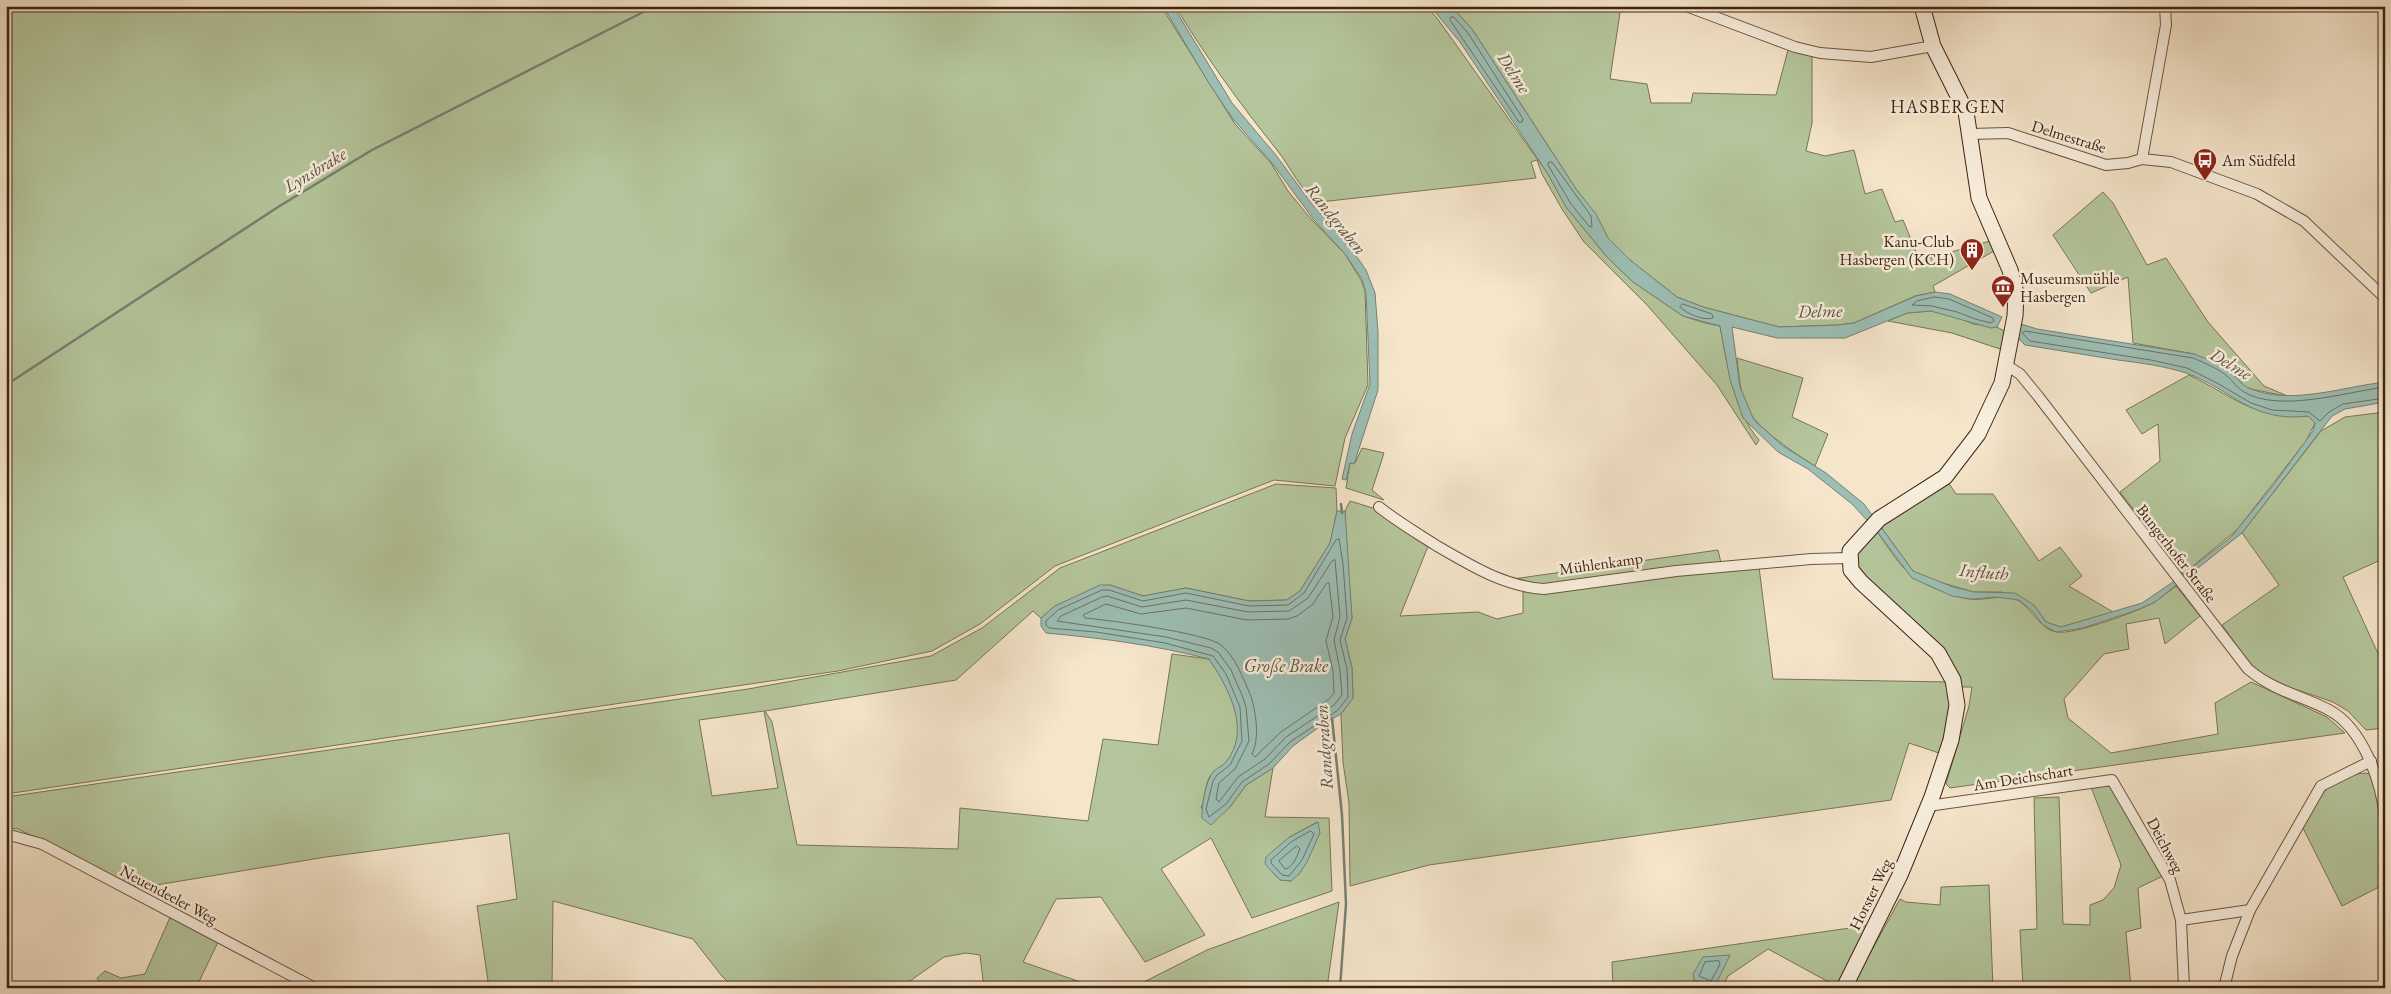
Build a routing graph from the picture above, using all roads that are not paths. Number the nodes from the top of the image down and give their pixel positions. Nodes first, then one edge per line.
1 (1686, 6) edge
2 (1922, 6) edge
3 (2165, 6) edge
4 (1933, 46) junction
5 (1970, 134) junction
6 (2142, 159) junction
7 (2385, 298) edge
8 (2006, 365) junction
9 (1379, 507) dead end
10 (1849, 558) junction
11 (2371, 761) junction
12 (2118, 788) joint
13 (1927, 811) junction
14 (2385, 819) edge
15 (6, 834) edge
16 (2250, 910) junction
17 (2181, 920) junction
18 (316, 988) edge
19 (1844, 988) edge
20 (2184, 988) edge
21 (2224, 988) edge

1 - 4 street
2 - 4 street
3 - 6 street
4 - 5 street
5 - 6 street, Delmestraße
5 - 8 street
6 - 7 street, Delmestraße
8 - 10 street
8 - 11 street, Bungerhofer Straße
9 - 10 street, Mühlenkamp
10 - 13 street
11 - 14 street, Bungerhofer Straße
11 - 16 street
12 - 13 street, Am Deichschart
12 - 17 street, Deichweg
13 - 19 street, Horster Weg
15 - 18 street, Neuendeeler Weg
16 - 17 street
16 - 21 street
17 - 20 street, Deichweg

